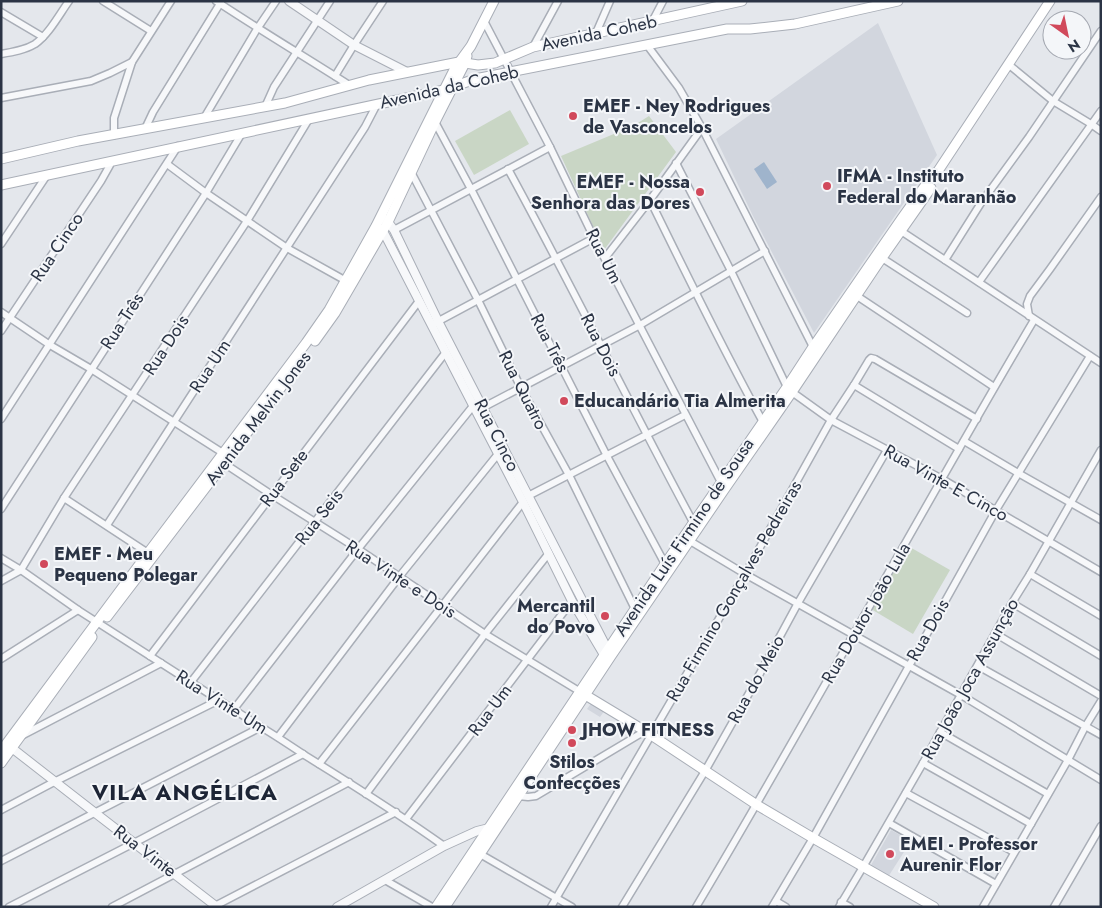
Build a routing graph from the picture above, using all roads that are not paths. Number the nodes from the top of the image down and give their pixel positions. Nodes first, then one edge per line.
1 (69, 1) edge
2 (103, 1) edge
3 (171, 1) edge
4 (276, 1) edge
5 (289, 1) edge
6 (330, 1) edge
7 (383, 1) edge
8 (494, 1) edge
9 (558, 1) edge
10 (610, 1) edge
11 (663, 1) edge
12 (742, 1) edge
13 (898, 1) edge
14 (1050, 1) edge
15 (219, 2) edge
16 (1, 12) edge
17 (317, 21) junction
18 (484, 21) junction
19 (652, 22) junction
20 (257, 29) junction
21 (151, 31) junction
22 (1101, 31) edge
23 (596, 33) junction
24 (43, 37) junction
25 (354, 45) junction
26 (647, 45) junction
27 (533, 47) junction
28 (296, 51) junction
29 (1, 54) edge
30 (504, 60) junction
31 (132, 62) junction
32 (462, 62) junction
33 (1008, 64) junction
34 (408, 72) junction
35 (511, 72) junction
36 (335, 76) junction
37 (369, 80) joint
38 (350, 85) junction
39 (448, 89) junction
40 (1, 98) edge
41 (1053, 101) junction
42 (377, 104) junction
43 (265, 107) junction
44 (1101, 111) edge
45 (204, 118) junction
46 (310, 119) junction
47 (434, 122) junction
48 (1091, 124) junction
49 (702, 128) junction
50 (145, 129) junction
51 (1101, 131) edge
52 (242, 133) junction
53 (114, 135) junction
54 (178, 146) junction
55 (550, 146) junction
56 (1, 158) edge
57 (111, 161) junction
58 (676, 163) junction
59 (166, 164) junction
60 (508, 169) junction
61 (411, 172) junction
62 (938, 172) junction
63 (47, 175) junction
64 (1, 185) edge
65 (471, 189) junction
66 (206, 193) junction
67 (1101, 197) edge
68 (650, 200) junction
69 (430, 210) junction
70 (384, 219) junction
71 (247, 221) junction
72 (379, 228) junction
73 (394, 230) junction
74 (901, 231) junction
75 (594, 238) junction
76 (1, 244) edge
77 (287, 248) junction
78 (765, 251) junction
79 (557, 258) junction
80 (605, 258) junction
81 (882, 258) junction
82 (945, 260) junction
83 (731, 271) junction
84 (517, 279) junction
85 (979, 282) junction
86 (349, 283) junction
87 (860, 285) junction
88 (695, 292) junction
89 (858, 296) junction
90 (419, 300) junction
91 (478, 300) junction
92 (1, 312) edge
93 (967, 313) dead end
94 (10, 318) junction
95 (1032, 318) junction
96 (435, 323) junction
97 (640, 325) junction
98 (1, 331) edge
99 (50, 345) junction
100 (601, 345) junction
101 (815, 351) junction
102 (446, 352) junction
103 (1101, 352) edge
104 (1096, 360) edge
105 (562, 366) junction
106 (91, 369) junction
107 (854, 385) junction
108 (521, 388) junction
109 (994, 388) junction
110 (790, 390) junction
111 (132, 396) junction
112 (478, 408) junction
113 (685, 415) junction
114 (1, 419) edge
115 (831, 420) junction
116 (977, 420) junction
117 (173, 422) junction
118 (763, 422) junction
119 (646, 435) junction
120 (964, 441) junction
121 (959, 449) junction
122 (887, 450) junction
123 (1101, 450) edge
124 (498, 454) junction
125 (607, 456) junction
126 (224, 458) junction
127 (1018, 473) junction
128 (568, 475) junction
129 (942, 479) junction
130 (722, 486) junction
131 (272, 495) junction
132 (64, 498) junction
133 (526, 499) junction
134 (1071, 503) junction
135 (1, 509) edge
136 (996, 510) junction
137 (1101, 520) edge
138 (693, 522) junction
139 (314, 523) junction
140 (107, 525) junction
141 (690, 541) junction
142 (1049, 542) junction
143 (358, 550) junction
144 (148, 553) junction
145 (549, 553) junction
146 (1, 558) edge
147 (664, 564) junction
148 (21, 570) junction
149 (1101, 572) edge
150 (745, 574) junction
151 (1030, 574) junction
152 (399, 577) junction
153 (1, 581) edge
154 (572, 601) junction
155 (644, 602) junction
156 (798, 603) junction
157 (1012, 604) junction
158 (443, 605) junction
159 (635, 609) junction
160 (78, 610) junction
161 (1101, 616) edge
162 (99, 623) junction
163 (485, 634) junction
164 (996, 634) junction
165 (853, 635) junction
166 (150, 656) junction
167 (607, 656) junction
168 (1101, 656) edge
169 (1, 658) edge
170 (527, 661) junction
171 (161, 663) junction
172 (908, 666) junction
173 (978, 666) junction
174 (191, 682) junction
175 (582, 693) junction
176 (961, 695) junction
177 (1101, 696) edge
178 (219, 700) junction
179 (1101, 701) edge
180 (234, 709) junction
181 (261, 727) junction
182 (1085, 727) junction
183 (940, 732) junction
184 (648, 733) junction
185 (20, 736) junction
186 (278, 736) junction
187 (1101, 736) edge
188 (5, 745) edge
189 (304, 754) junction
190 (1068, 760) junction
191 (923, 763) junction
192 (1, 764) edge
193 (319, 764) junction
194 (705, 771) junction
195 (1101, 780) edge
196 (54, 782) junction
197 (350, 782) junction
198 (906, 793) junction
199 (366, 794) junction
200 (1048, 794) junction
201 (518, 796) junction
202 (758, 805) junction
203 (1, 810) edge
204 (94, 812) junction
205 (396, 812) junction
206 (406, 819) junction
207 (889, 823) junction
208 (1031, 824) junction
209 (1101, 826) edge
210 (492, 830) junction
211 (813, 838) junction
212 (134, 843) junction
213 (444, 846) junction
214 (1014, 852) junction
215 (480, 854) junction
216 (1, 861) edge
217 (863, 867) junction
218 (175, 874) junction
219 (385, 880) junction
220 (996, 884) junction
221 (556, 897) junction
222 (774, 904) edge
223 (840, 904) edge
224 (215, 906) edge
225 (9, 907) edge
226 (112, 907) edge
227 (337, 907) edge
228 (432, 907) edge
229 (436, 907) edge
230 (445, 907) edge
231 (551, 907) edge
232 (572, 907) edge
233 (622, 907) edge
234 (696, 907) edge
235 (786, 907) edge
236 (850, 907) edge
237 (934, 907) edge
238 (983, 907) edge
239 (1054, 907) edge

1 - 24 street
2 - 21 street
3 - 21 street
4 - 20 street
5 - 17 street
6 - 17 street
7 - 25 street
8 - 18 main road, Avenida Melvin Jones
9 - 27 street
10 - 23 street
11 - 19 street
12 - 19 main road, Avenida Coheb
13 - 26 main road, Avenida da Coheb
14 - 33 main road, Avenida Luís Firmino de Sousa
15 - 20 street
15 - 50 street
16 - 24 street
17 - 25 street
17 - 28 street
18 - 30 street, Rua Um
18 - 32 main road, Avenida Melvin Jones
19 - 23 main road, Avenida Coheb
20 - 28 street
20 - 45 street
21 - 31 street
22 - 41 street
23 - 27 main road, Avenida Coheb
24 - 29 street
25 - 34 street
25 - 36 street
26 - 35 main road, Avenida da Coheb
26 - 49 street
27 - 30 main road, Avenida Coheb
28 - 36 street
28 - 43 street
30 - 32 main road, Avenida Coheb
30 - 35 street, Rua Um
31 - 40 street
31 - 53 street
32 - 34 main road, Avenida Coheb
32 - 39 main road, Avenida Melvin Jones
33 - 41 street
33 - 62 main road, Avenida Luís Firmino de Sousa
34 - 37 main road, Avenida Coheb
35 - 39 main road, Avenida da Coheb
35 - 55 street, Rua Um
36 - 38 street
37 - 38 main road, Avenida da Coheb
38 - 43 main road, Avenida da Coheb
39 - 42 main road, Avenida da Coheb
39 - 47 main road, Avenida Melvin Jones
39 - 70 main road, Avenida Melvin Jones
41 - 48 street
41 - 82 street
42 - 46 main road, Avenida da Coheb
42 - 77 street, Rua Um
43 - 45 main road, Avenida da Coheb
44 - 48 street
45 - 50 main road, Avenida da Coheb
46 - 52 main road, Avenida da Coheb
46 - 71 street, Rua Dois
47 - 61 main road, Avenida Melvin Jones
47 - 65 street, Rua Três
48 - 51 street
48 - 85 street
49 - 58 street
49 - 78 street
50 - 53 main road, Avenida da Coheb
52 - 54 main road, Avenida da Coheb
52 - 66 street, Rua Três
53 - 56 main road, Avenida da Coheb
54 - 57 main road, Avenida da Coheb
54 - 59 street
55 - 60 street
55 - 75 street, Rua Um
57 - 63 main road, Avenida da Coheb
57 - 94 street, Rua Cinco
58 - 68 street
58 - 83 street
59 - 66 street
59 - 99 street
60 - 65 street
60 - 79 street, Rua Dois
61 - 69 street, Rua Quatro
61 - 70 main road, Avenida Melvin Jones
62 - 74 main road, Avenida Luís Firmino de Sousa
62 - 87 main road, Avenida Luís Firmino de Sousa
63 - 64 main road, Avenida da Coheb
63 - 76 street
65 - 69 street
65 - 84 street, Rua Três
66 - 71 street
66 - 106 street, Rua Três
67 - 95 street
68 - 80 street
68 - 88 street
69 - 73 street
69 - 91 street, Rua Quatro
70 - 72 main road, Avenida Melvin Jones
70 - 73 street, Rua Cinco
71 - 77 street
71 - 111 street, Rua Dois
72 - 86 main road, Avenida Melvin Jones
72 - 90 street, Rua Cinco
73 - 96 street, Rua Cinco
74 - 81 main road, Avenida Luís Firmino de Sousa
74 - 82 street
75 - 79 street
75 - 80 street, Rua Um
77 - 86 street
77 - 117 street, Rua Um
78 - 83 street
78 - 101 street
79 - 84 street
79 - 100 street, Rua Dois
80 - 97 street, Rua Um
81 - 87 main road, Avenida Luís Firmino de Sousa
81 - 93 street
82 - 85 street
83 - 88 street
83 - 110 street
84 - 91 street
84 - 105 street, Rua Três
85 - 95 street
86 - 126 main road, Avenida Melvin Jones
87 - 89 main road, Avenida Luís Firmino de Sousa
87 - 101 main road, Avenida Luís Firmino de Sousa
88 - 97 street
88 - 118 street
89 - 101 main road, Avenida Luís Firmino de Sousa
89 - 109 street
90 - 96 street, Rua Cinco
90 - 131 street, Rua Sete
91 - 96 street
91 - 108 street, Rua Quatro
92 - 94 street, Rua Vinte e Dois
94 - 98 street, Rua Cinco
94 - 99 street, Rua Vinte e Dois
95 - 104 street
95 - 109 street, Rua Doutor João Lula
96 - 102 street, Rua Cinco
96 - 112 street, Rua Cinco
97 - 100 street
97 - 113 street, Rua Um
99 - 106 street, Rua Vinte e Dois
99 - 114 street
100 - 105 street
100 - 119 street, Rua Dois
101 - 110 main road, Avenida Luís Firmino de Sousa
102 - 112 street, Rua Cinco
102 - 139 street, Rua Seis
103 - 104 street, Rua Dois
104 - 127 street, Rua Dois
105 - 108 street
105 - 125 street, Rua Três
106 - 111 street, Rua Vinte e Dois
106 - 135 street, Rua Três
107 - 115 street, Rua Firmino Gonçalves Pedreiras
107 - 116 street, Rua Firmino Gonçalves Pedreiras
107 - 121 street
108 - 112 street
108 - 128 street, Rua Quatro
109 - 116 street, Rua Doutor João Lula
110 - 115 street, Rua Vinte E Cinco
110 - 118 main road, Avenida Luís Firmino de Sousa
110 - 130 main road, Avenida Luís Firmino de Sousa
111 - 117 street, Rua Vinte e Dois
111 - 132 street, Rua Dois
112 - 124 street, Rua Cinco
112 - 133 street, Rua Cinco
112 - 143 street, Rua Cinco
113 - 119 street
113 - 130 street, Rua Um
115 - 122 street, Rua Vinte E Cinco
115 - 150 street, Rua Firmino Gonçalves Pedreiras
116 - 120 street, Rua Doutor João Lula
117 - 126 street, Rua Vinte e Dois
117 - 140 street, Rua Um
118 - 130 main road, Avenida Luís Firmino de Sousa
119 - 125 street
119 - 138 street, Rua Dois
120 - 121 street, Rua Doutor João Lula
120 - 127 street
121 - 129 street, Rua Doutor João Lula
122 - 129 street, Rua Vinte E Cinco
122 - 156 street, Rua do Meio
123 - 134 street, Rua João Joca Assunção
124 - 133 street, Rua Cinco
124 - 152 street
125 - 128 street
125 - 147 street, Rua Três
126 - 131 street, Rua Vinte e Dois
126 - 144 main road, Avenida Melvin Jones
126 - 162 main road, Avenida Melvin Jones
127 - 134 street
127 - 136 street, Rua Dois
128 - 133 street
128 - 159 street, Rua Quatro
129 - 136 street, Rua Vinte E Cinco
129 - 165 street, Rua Doutor João Lula
130 - 138 main road, Avenida Luís Firmino de Sousa
130 - 141 main road, Avenida Luís Firmino de Sousa
131 - 139 street, Rua Vinte e Dois
131 - 166 street, Rua Sete
132 - 140 street
132 - 148 street, Rua Dois
133 - 145 street, Rua Cinco
133 - 158 street
133 - 167 street, Rua Cinco
134 - 137 street
134 - 142 street, Rua João Joca Assunção
136 - 142 street, Rua Vinte E Cinco
136 - 172 street, Rua Dois
138 - 147 main road, Avenida Luís Firmino de Sousa
139 - 143 street, Rua Vinte e Dois
139 - 174 street, Rua Seis
140 - 144 street
141 - 150 street
141 - 155 main road, Avenida Luís Firmino de Sousa
142 - 149 street, Rua Vinte E Cinco
142 - 151 street, Rua João Joca Assunção
143 - 152 street, Rua Vinte e Dois
143 - 180 street, Rua Cinco
144 - 162 main road, Avenida Melvin Jones
145 - 154 street, Rua Cinco
145 - 163 street
146 - 148 street, Rua Vinte Um
147 - 155 main road, Avenida Luís Firmino de Sousa
148 - 153 street
148 - 160 street, Rua Vinte Um
150 - 156 street
150 - 184 street, Rua Firmino Gonçalves Pedreiras
151 - 157 street, Rua João Joca Assunção
151 - 161 street
152 - 158 street, Rua Vinte e Dois
152 - 186 street
154 - 167 street, Rua Cinco
154 - 170 street, Rua Um
155 - 159 main road, Avenida Luís Firmino de Sousa
155 - 167 main road, Avenida Luís Firmino de Sousa
156 - 165 street
156 - 194 street, Rua do Meio
157 - 164 street, Rua João Joca Assunção
157 - 168 street
158 - 163 street, Rua Vinte e Dois
158 - 193 street
159 - 167 main road, Avenida Luís Firmino de Sousa
160 - 162 street, Rua Vinte Um
160 - 169 street
162 - 166 street, Rua Vinte Um
162 - 185 main road, Avenida Melvin Jones
162 - 188 main road, Avenida Melvin Jones
163 - 170 street, Rua Vinte e Dois
163 - 199 street
164 - 173 street, Rua João Joca Assunção
164 - 177 street
165 - 172 street
165 - 202 street, Rua Doutor João Lula
166 - 171 street, Rua Vinte Um
167 - 175 main road, Avenida Luís Firmino de Sousa
170 - 175 street, Rua Vinte e Dois
170 - 206 street, Rua Um
171 - 174 street, Rua Vinte Um
171 - 185 street
172 - 176 street
172 - 211 street, Rua Dois
173 - 176 street, Rua João Joca Assunção
173 - 182 street
174 - 178 street, Rua Vinte Um
175 - 184 main road
175 - 201 main road, Avenida Luís Firmino de Sousa
175 - 210 main road, Avenida Luís Firmino de Sousa
176 - 183 street, Rua João Joca Assunção
176 - 190 street
178 - 180 street, Rua Vinte Um
178 - 196 street
179 - 182 street
180 - 181 street, Rua Vinte Um
181 - 186 street, Rua Vinte Um
181 - 204 street
182 - 187 street
182 - 190 street
183 - 191 street, Rua João Joca Assunção
183 - 200 street
184 - 194 main road
184 - 201 street
184 - 221 street, Rua Firmino Gonçalves Pedreiras
185 - 188 main road, Avenida Melvin Jones
186 - 189 street, Rua Vinte Um
188 - 192 main road, Avenida Melvin Jones
188 - 196 street, Rua Vinte
189 - 193 street, Rua Vinte Um
189 - 212 street
190 - 195 street
190 - 200 street
191 - 198 street, Rua João Joca Assunção
191 - 208 street
193 - 197 street, Rua Vinte Um
194 - 202 main road
194 - 233 street, Rua do Meio
196 - 203 street
196 - 204 street, Rua Vinte
197 - 199 street, Rua Vinte Um
197 - 218 street
198 - 207 street, Rua João Joca Assunção
198 - 214 street
199 - 205 street, Rua Vinte Um
200 - 208 street
201 - 210 main road, Avenida Luís Firmino de Sousa
202 - 211 main road
202 - 234 street, Rua Doutor João Lula
204 - 212 street, Rua Vinte
204 - 216 street
205 - 206 street, Rua Vinte Um
205 - 224 street
206 - 213 street, Rua Vinte Um
207 - 217 street, Rua João Joca Assunção
207 - 220 street
208 - 214 street
209 - 239 street
210 - 213 street
210 - 215 main road, Avenida Luís Firmino de Sousa
210 - 229 main road, Avenida Luís Firmino de Sousa
211 - 217 main road
211 - 222 street, Rua Dois
212 - 218 street, Rua Vinte
212 - 225 street
213 - 219 street
214 - 220 street
215 - 221 street
215 - 230 main road, Avenida Luís Firmino de Sousa
217 - 223 street, Rua João Joca Assunção
217 - 237 main road
218 - 224 street, Rua Vinte
218 - 226 street
219 - 227 street
219 - 228 street
220 - 238 street
221 - 231 street, Rua Firmino Gonçalves Pedreiras
221 - 232 street
222 - 235 street
223 - 236 street

